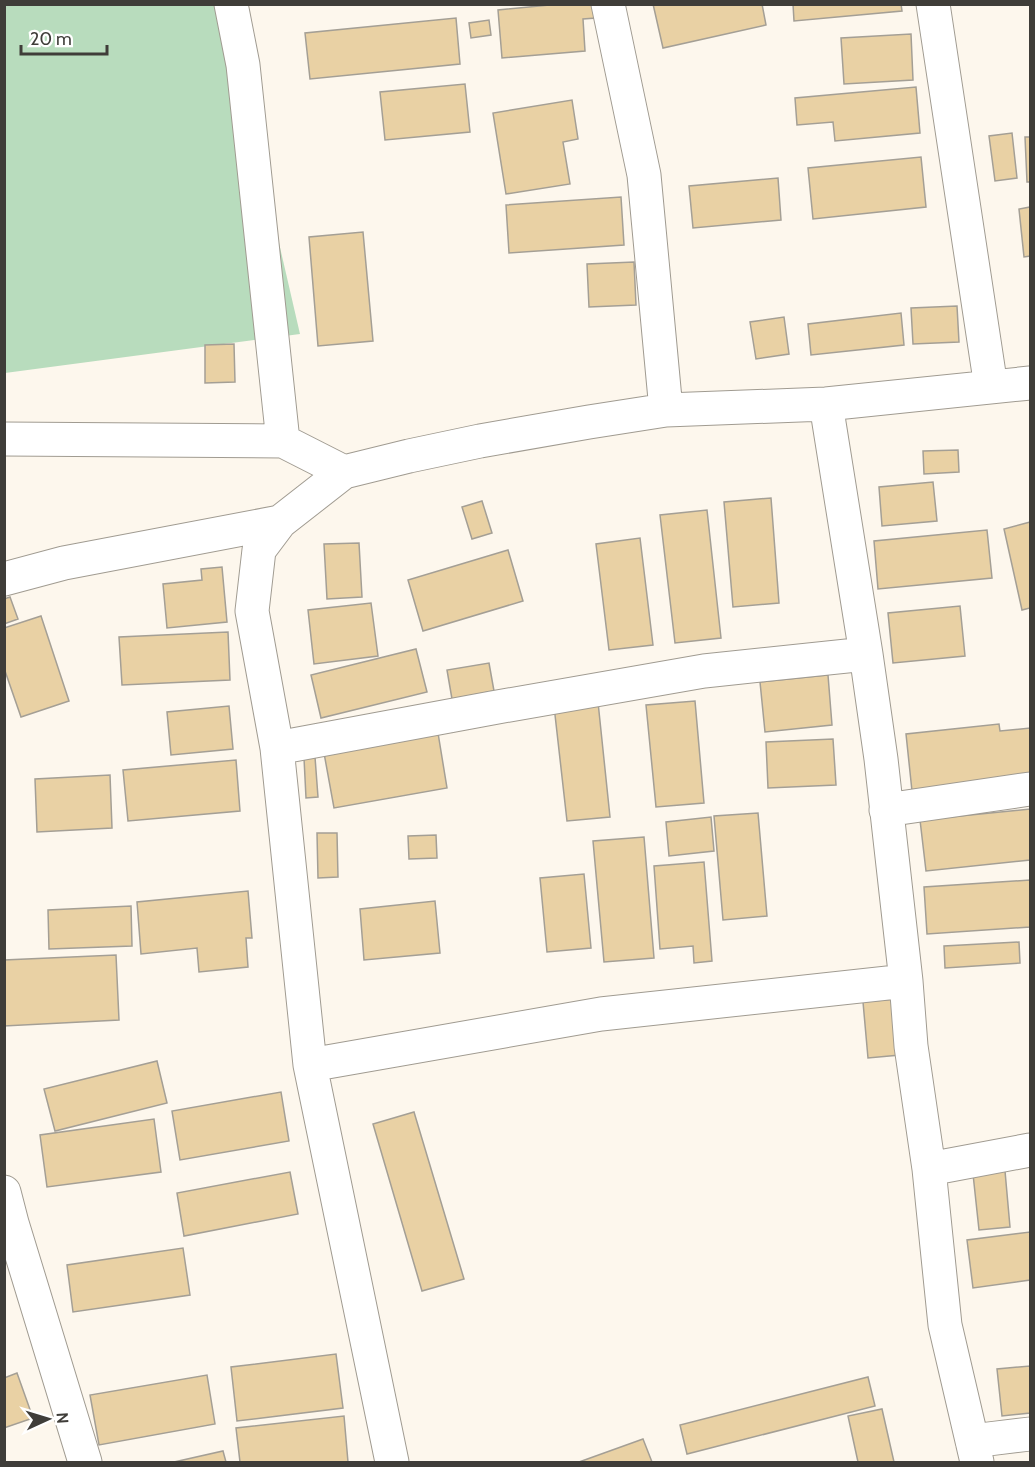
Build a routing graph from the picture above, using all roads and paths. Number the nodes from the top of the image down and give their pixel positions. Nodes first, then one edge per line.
1 (231, 4) edge
2 (608, 4) edge
3 (933, 4) edge
4 (1030, 383) edge
5 (991, 387) junction
6 (826, 404) junction
7 (666, 410) junction
8 (4, 439) edge
9 (283, 441) junction
10 (344, 472) junction
11 (280, 522) junction
12 (4, 579) edge
13 (866, 654) junction
14 (277, 748) junction
15 (1030, 789) edge
16 (886, 810) junction
17 (906, 981) junction
18 (310, 1065) junction
19 (1030, 1150) edge
20 (929, 1169) junction
21 (7, 1213) edge
22 (1030, 1434) edge
23 (974, 1452) edge
24 (85, 1462) edge
25 (392, 1462) edge

1 - 9 street
2 - 7 street
3 - 5 street
4 - 5 street
5 - 6 street
6 - 7 street
6 - 13 street
7 - 10 street
8 - 9 street
9 - 10 street
10 - 11 street
11 - 12 street
11 - 14 street
13 - 14 street
13 - 16 street
14 - 18 street
15 - 16 street
16 - 17 street
17 - 18 street
17 - 20 street
18 - 25 street
19 - 20 street
20 - 23 street
21 - 24 street
22 - 23 street

